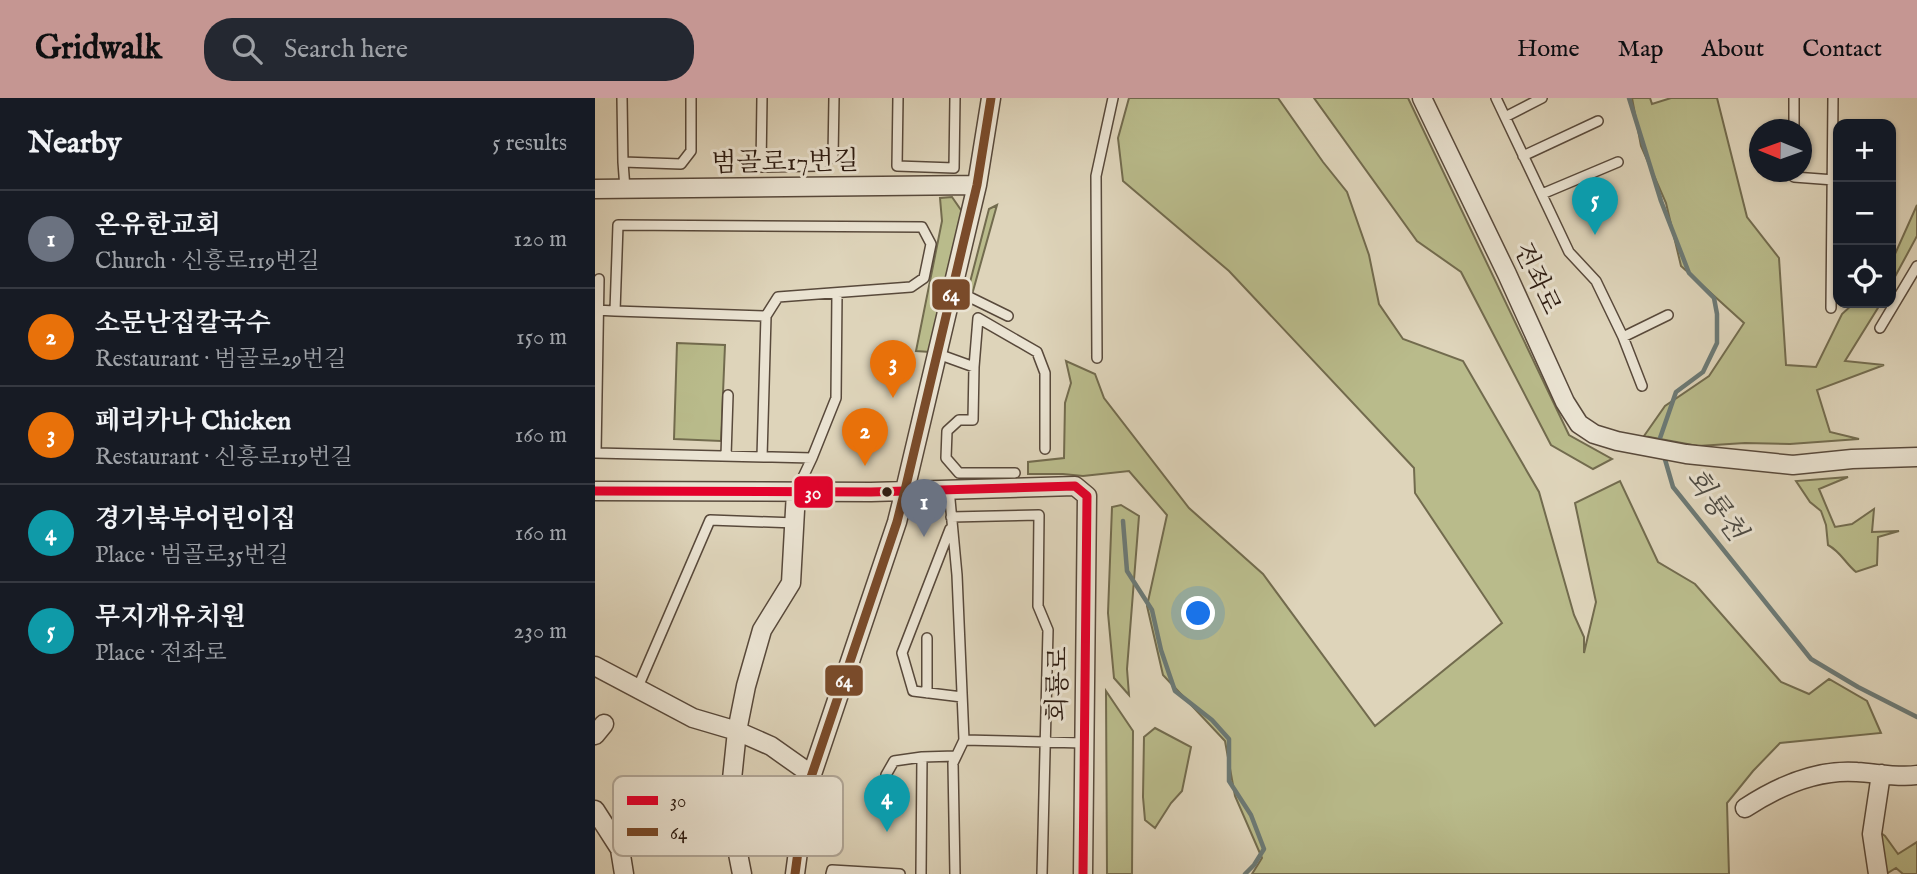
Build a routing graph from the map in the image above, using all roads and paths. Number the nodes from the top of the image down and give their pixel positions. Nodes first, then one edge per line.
1 (622, 98) edge
2 (691, 98) edge
3 (762, 98) edge
4 (834, 98) edge
5 (898, 98) edge
6 (955, 98) edge
7 (991, 98) edge
8 (1113, 98) edge
9 (1422, 98) edge
10 (1496, 98) edge
11 (1542, 98) edge
12 (1794, 98) edge
13 (1833, 98) edge
14 (1505, 117) junction
15 (1794, 119) edge
16 (1833, 119) edge
17 (1598, 121) dead end
18 (1523, 156) junction
19 (623, 162) junction
20 (1618, 162) dead end
21 (1812, 178) edge
22 (1833, 180) edge
23 (1834, 182) edge
24 (977, 185) junction
25 (595, 189) edge
26 (625, 189) junction
27 (1542, 194) junction
28 (1917, 266) edge
29 (599, 279) dead end
30 (953, 289) junction
31 (837, 293) junction
32 (1831, 308) dead end
33 (597, 310) edge
34 (615, 311) junction
35 (1668, 315) dead end
36 (766, 316) junction
37 (1008, 316) dead end
38 (1880, 328) dead end
39 (1623, 337) junction
40 (938, 354) junction
41 (1097, 358) dead end
42 (974, 367) junction
43 (1642, 386) dead end
44 (728, 395) dead end
45 (1045, 449) dead end
46 (726, 456) junction
47 (762, 457) junction
48 (1917, 457) edge
49 (812, 458) junction
50 (1015, 473) dead end
51 (949, 489) junction
52 (905, 490) junction
53 (595, 491) edge
54 (796, 492) junction
55 (951, 521) junction
56 (796, 523) junction
57 (927, 638) dead end
58 (595, 666) edge
59 (638, 688) junction
60 (927, 693) junction
61 (962, 696) junction
62 (737, 731) junction
63 (964, 740) junction
64 (1045, 742) junction
65 (1083, 743) junction
66 (956, 756) junction
67 (922, 757) junction
68 (1881, 774) junction
69 (813, 775) joint
70 (885, 775) dead end
71 (1917, 775) edge
72 (732, 776) edge
73 (1745, 808) dead end
74 (595, 810) edge
75 (613, 838) edge
76 (621, 856) edge
77 (738, 856) edge
78 (797, 856) edge
79 (880, 873) edge
80 (624, 874) edge
81 (742, 874) edge
82 (795, 874) edge
83 (831, 874) edge
84 (900, 874) edge
85 (921, 874) edge
86 (955, 874) edge
87 (1042, 874) edge
88 (1083, 874) edge
89 (1878, 874) edge

1 - 19 lane
2 - 19 lane
3 - 4 lane
5 - 6 lane
7 - 24 street
8 - 41 lane
9 - 48 street, 전좌로
10 - 14 lane
11 - 14 lane
12 - 15 lane
13 - 16 lane
14 - 18 lane
17 - 18 lane
18 - 27 lane
19 - 26 lane
20 - 27 lane
21 - 22 lane
23 - 32 lane
24 - 26 street, 범골로17번길
24 - 30 street
25 - 26 street, 범골로17번길
27 - 39 lane
28 - 38 lane
29 - 33 lane
30 - 37 lane
30 - 40 street
31 - 34 lane
31 - 36 lane
31 - 49 lane
33 - 34 lane
33 - 46 lane
34 - 36 lane
35 - 39 lane
36 - 47 lane
39 - 43 lane
40 - 42 lane
40 - 52 street
42 - 45 lane
42 - 50 lane
44 - 46 lane
46 - 47 lane
47 - 49 lane
49 - 54 lane
51 - 52 street
51 - 55 lane
51 - 65 street, 회룡로
52 - 54 street
52 - 69 street
53 - 54 street
54 - 56 street
55 - 60 lane
55 - 61 lane
55 - 64 lane
56 - 59 lane
56 - 62 street
57 - 60 lane
58 - 59 street
59 - 62 street
60 - 61 lane
61 - 63 lane
62 - 69 street
62 - 72 street
63 - 64 lane
63 - 66 lane
64 - 65 lane
64 - 87 lane
65 - 88 street, 회룡로
66 - 67 lane
66 - 86 lane
67 - 70 lane
67 - 85 lane
68 - 71 street
68 - 73 street
68 - 89 street
74 - 75 street
76 - 80 street
77 - 81 street
78 - 82 street
79 - 83 lane
79 - 84 lane

